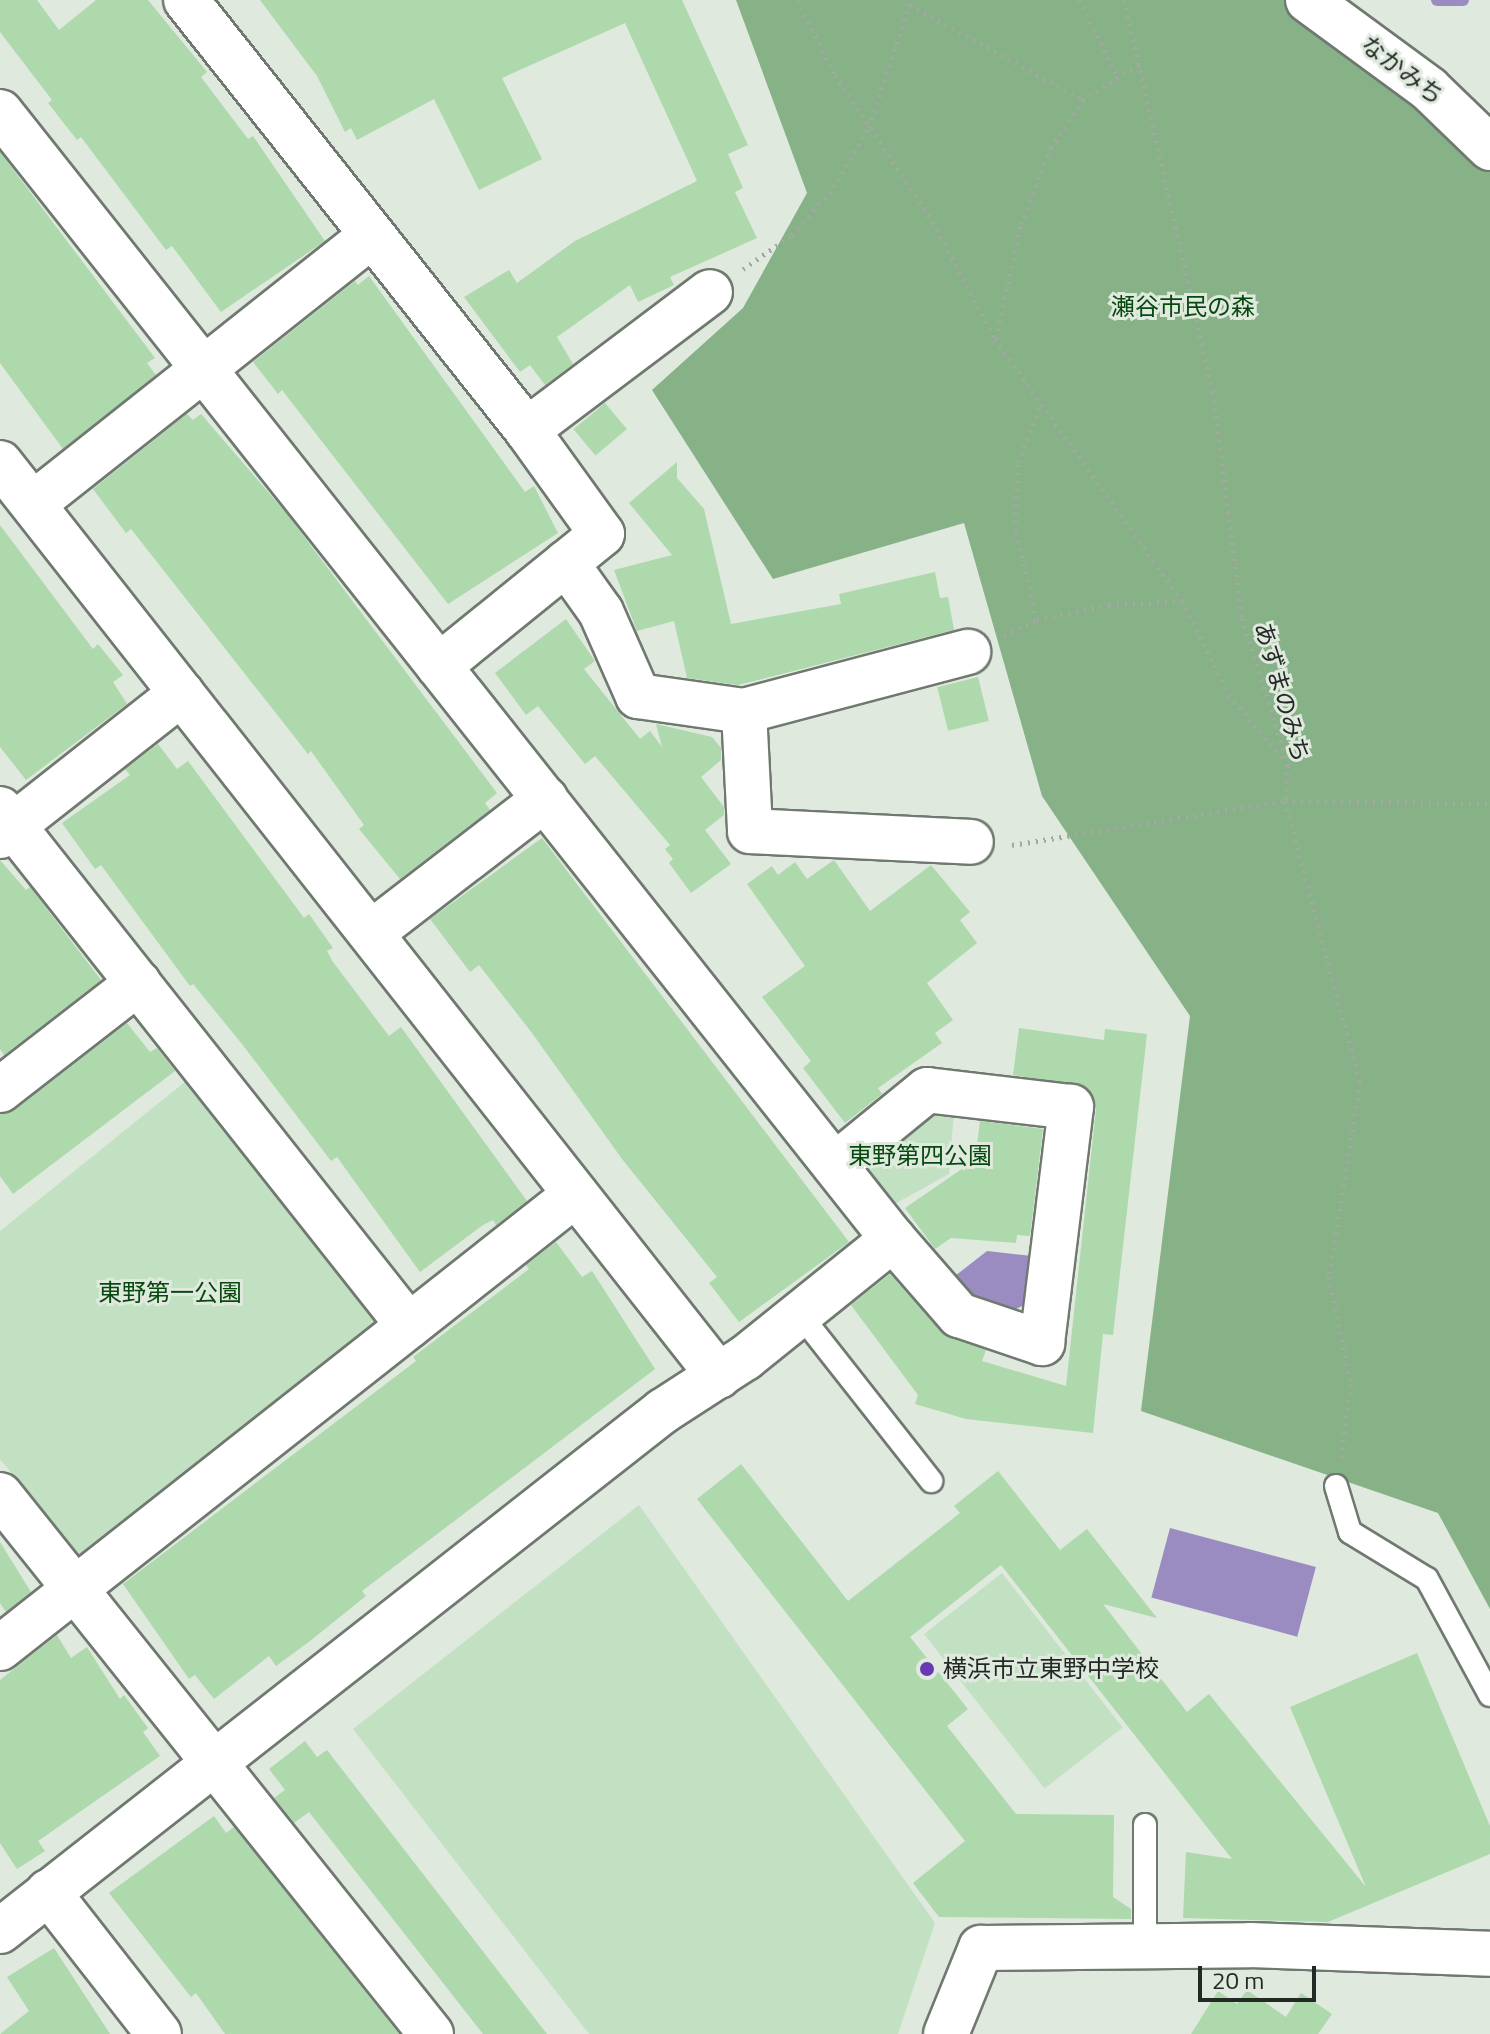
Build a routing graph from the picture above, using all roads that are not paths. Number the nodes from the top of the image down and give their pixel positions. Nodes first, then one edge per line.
1 (186, 0) edge
2 (1308, 0) edge
3 (0, 112) edge
4 (1490, 148) edge
5 (372, 235) junction
6 (710, 292) road end
7 (204, 369) junction
8 (527, 430) junction
9 (0, 463) edge
10 (33, 504) junction
11 (566, 563) junction
12 (968, 652) road end
13 (439, 666) junction
14 (182, 693) junction
15 (744, 711) junction
16 (545, 799) junction
17 (4, 823) edge
18 (971, 842) road end
19 (371, 933) junction
20 (138, 983) junction
21 (0, 1090) edge
22 (835, 1165) junction
23 (576, 1194) junction
24 (893, 1239) junction
25 (799, 1313) junction
26 (409, 1326) junction
27 (719, 1376) junction
28 (931, 1481) dead end
29 (1336, 1486) road end
30 (0, 1495) edge
31 (74, 1589) junction
32 (0, 1648) edge
33 (1490, 1695) edge
34 (214, 1764) junction
35 (1145, 1825) dead end
36 (48, 1892) junction
37 (0, 1931) edge
38 (1145, 1946) junction
39 (1490, 1954) edge
40 (159, 2034) edge
41 (431, 2034) edge
42 (946, 2034) edge

1 - 5 street
2 - 4 street, なかみち
3 - 7 street
5 - 7 street
5 - 8 street
6 - 8 street
7 - 10 street
7 - 13 street
8 - 11 street
9 - 10 street
10 - 14 street
11 - 13 street
11 - 15 street
12 - 15 street
13 - 16 street
14 - 17 street
14 - 19 street
15 - 18 street
16 - 19 street
16 - 22 street
17 - 20 street
19 - 23 street
20 - 21 street
20 - 26 street
22 - 24 street
22 - 24 street
23 - 26 street
23 - 27 street
24 - 25 street
25 - 27 street
25 - 28 lane
26 - 31 street
27 - 34 street
29 - 33 lane
30 - 31 street
31 - 32 street
31 - 34 street
34 - 36 street
34 - 41 street
35 - 38 lane
36 - 37 street
36 - 40 street
38 - 39 street
38 - 42 street

